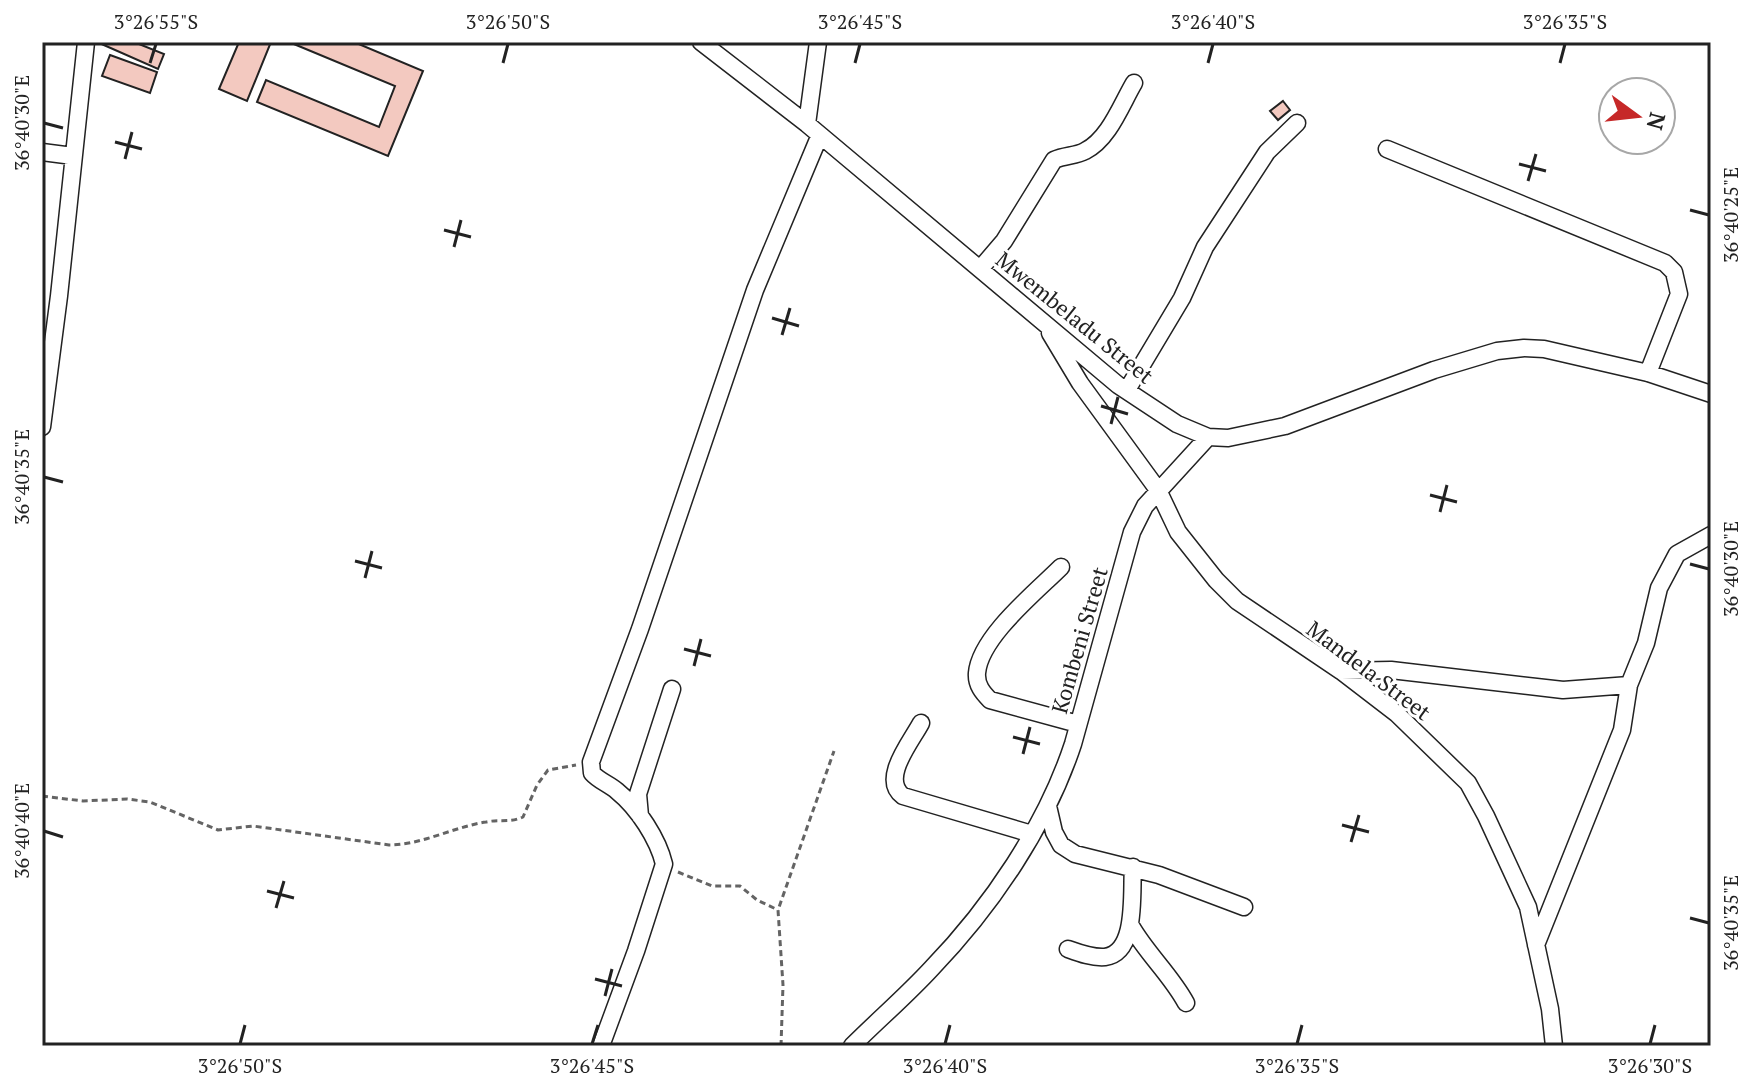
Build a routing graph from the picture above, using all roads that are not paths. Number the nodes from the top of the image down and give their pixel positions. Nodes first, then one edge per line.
1 (86, 42) edge
2 (701, 42) edge
3 (818, 42) edge
4 (1134, 83) dead end
5 (1297, 123) dead end
6 (807, 124) junction
7 (819, 137) junction
8 (1387, 149) dead end
9 (42, 152) edge
10 (73, 156) junction
11 (980, 269) junction
12 (1046, 325) junction
13 (1648, 373) junction
14 (1127, 390) junction
15 (1711, 394) edge
16 (42, 427) edge
17 (1208, 437) junction
18 (1158, 490) junction
19 (1711, 535) edge
20 (1061, 567) dead end
21 (1341, 671) junction
22 (1629, 685) junction
23 (672, 689) dead end
24 (921, 723) dead end
25 (1078, 724) junction
26 (1048, 806) junction
27 (640, 816) junction
28 (1032, 834) junction
29 (1133, 867) junction
30 (1244, 907) dead end
31 (1131, 926) junction
32 (1536, 945) junction
33 (1068, 949) dead end
34 (1186, 1003) dead end
35 (601, 1046) edge
36 (852, 1046) edge
37 (1554, 1046) edge

1 - 10 street
2 - 6 street, Mwembeladu Street
3 - 6 street
4 - 11 street
5 - 14 street
6 - 7 street, Mwembeladu Street
7 - 11 street, Mwembeladu Street
7 - 27 street
8 - 13 street
9 - 10 street
10 - 16 street
11 - 12 street, Mwembeladu Street
12 - 14 street, Mwembeladu Street
12 - 18 street, Mandela Street
13 - 15 street, Mwembeladu Street
13 - 17 street, Mwembeladu Street
14 - 17 street, Mwembeladu Street
17 - 18 street, Kombeni Street
18 - 21 street, Mandela Street
18 - 25 street, Kombeni Street
19 - 22 street
20 - 25 street
21 - 22 street
21 - 32 street, Mandela Street
22 - 32 street
23 - 27 street
24 - 28 street
25 - 26 street, Kombeni Street
26 - 28 street, Kombeni Street
26 - 29 street
27 - 35 street
28 - 36 street, Kombeni Street
29 - 30 street
29 - 31 street
31 - 33 street
31 - 34 street
32 - 37 street, Mandela Street

